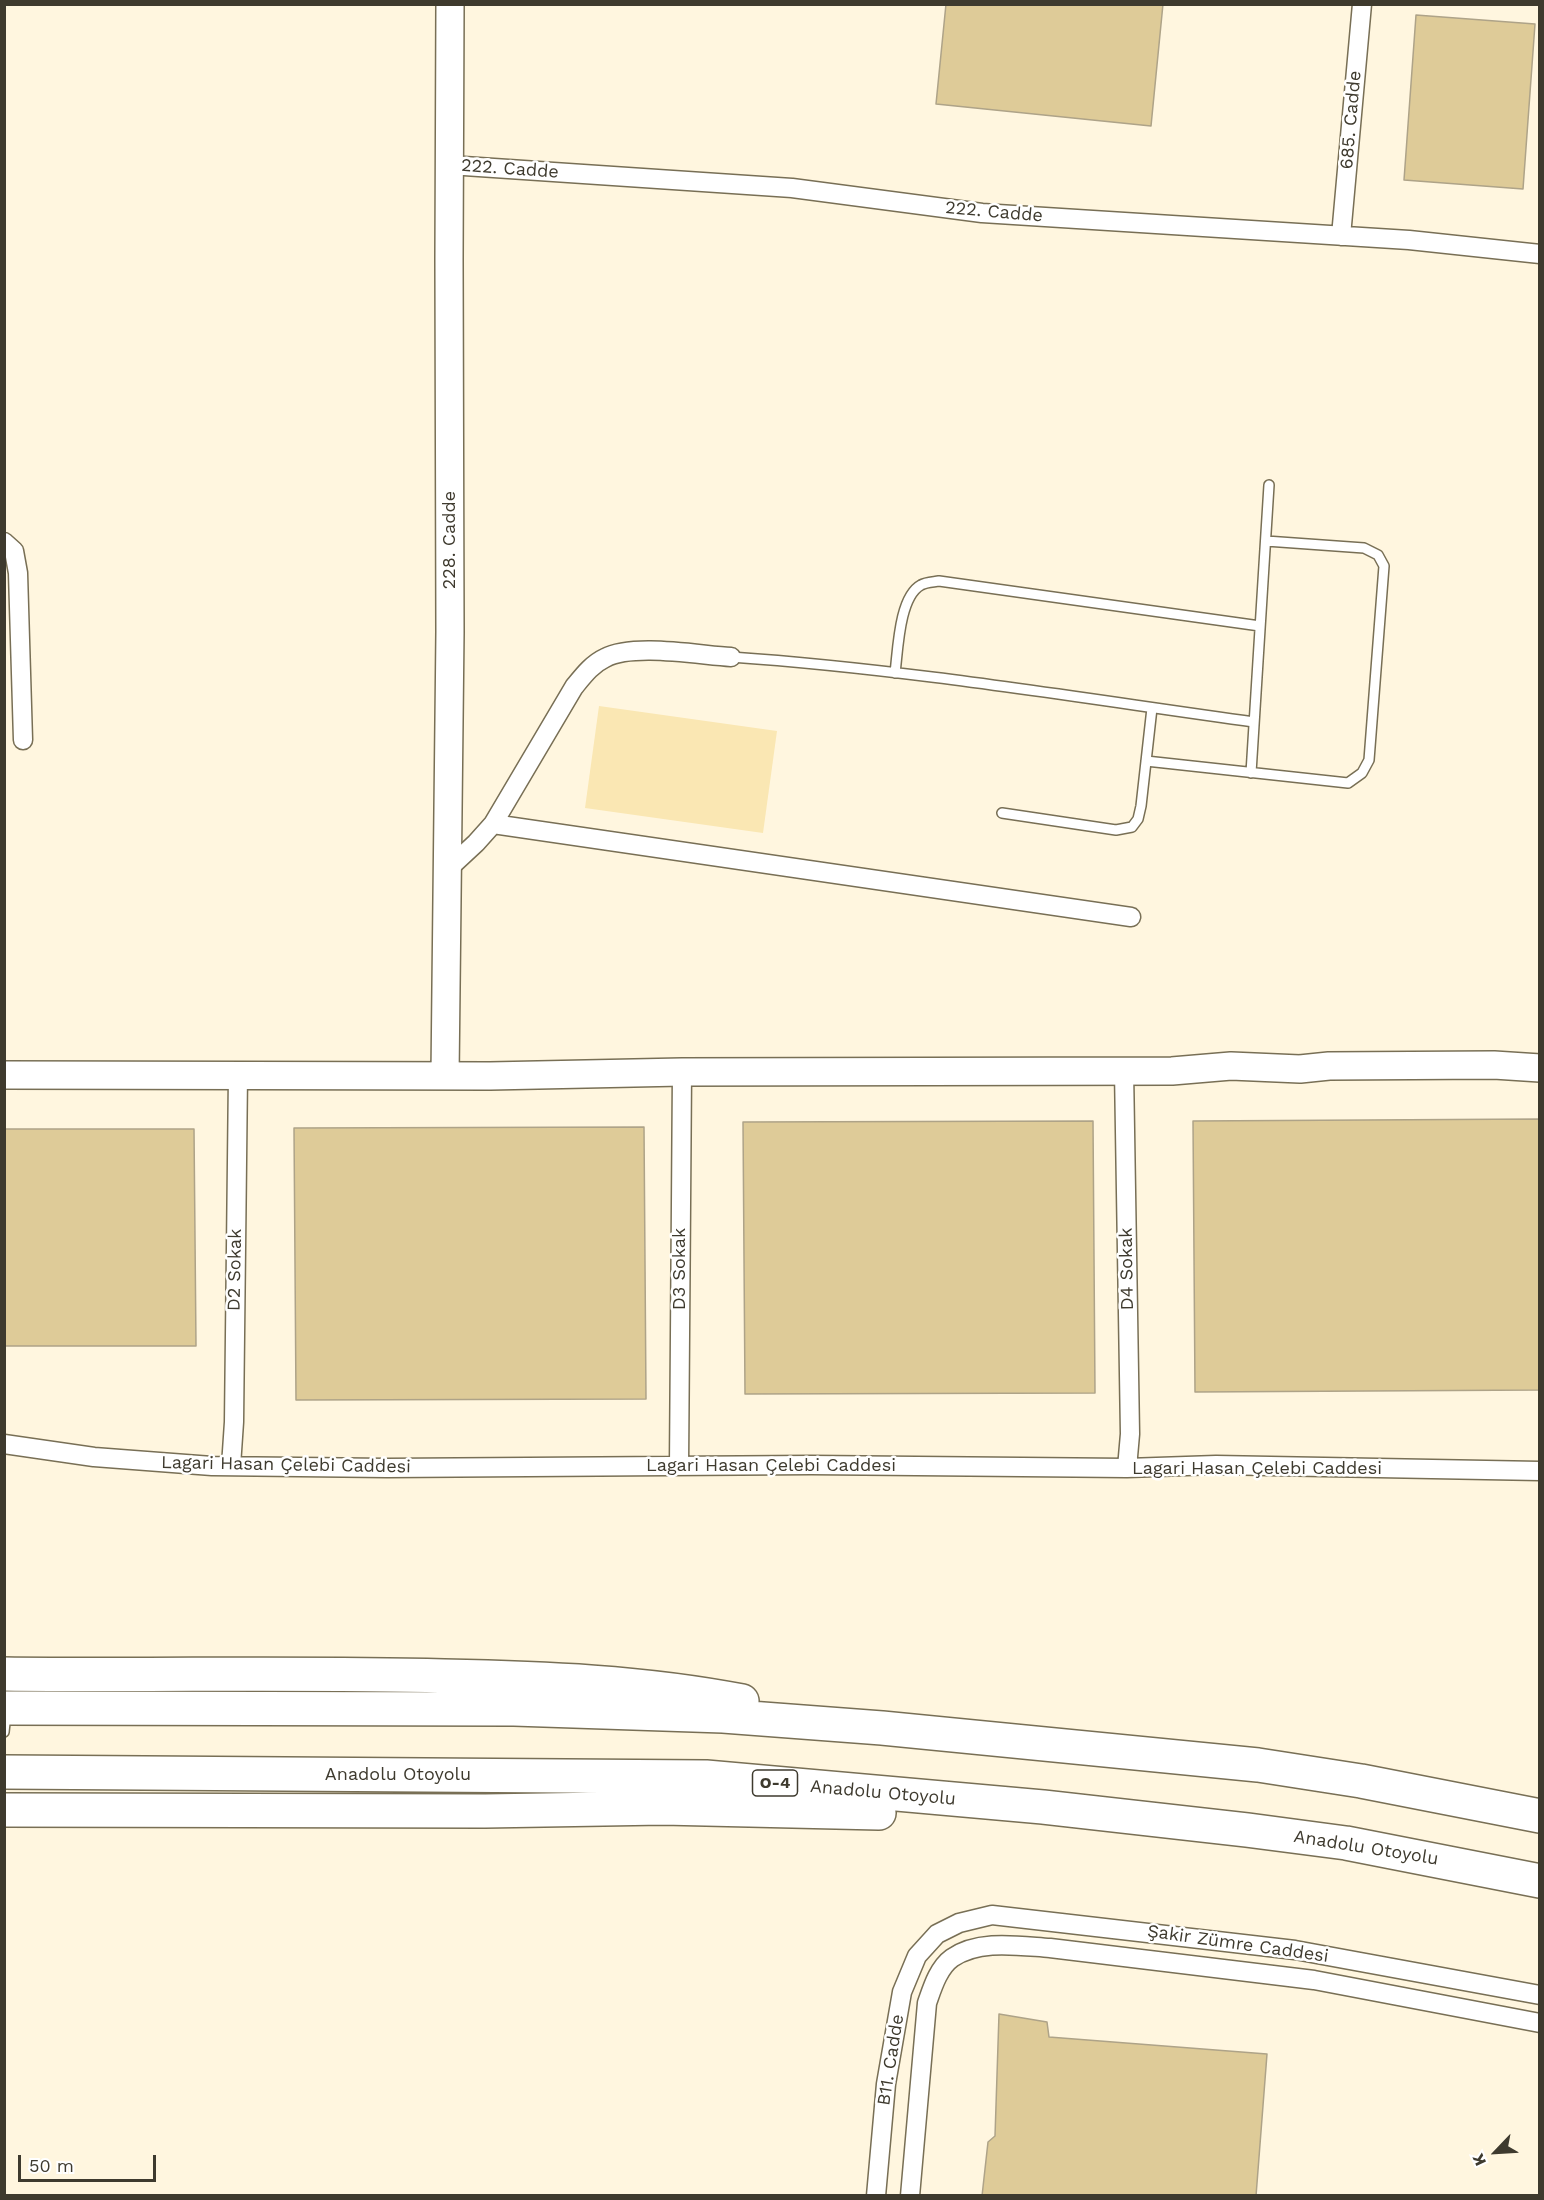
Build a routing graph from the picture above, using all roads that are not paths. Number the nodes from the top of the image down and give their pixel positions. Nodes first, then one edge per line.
1 (450, 4) edge
2 (1362, 4) edge
3 (449, 165) junction
4 (1341, 236) junction
5 (1539, 254) edge
6 (1269, 485) dead end
7 (1266, 541) junction
8 (4, 543) edge
9 (1260, 626) junction
10 (731, 657) joint
11 (895, 673) junction
12 (1152, 708) junction
13 (1254, 723) junction
14 (23, 740) dead end
15 (1146, 761) junction
16 (1251, 772) junction
17 (1002, 813) dead end
18 (493, 824) junction
19 (448, 869) junction
20 (1131, 917) dead end
21 (1539, 1068) edge
22 (1124, 1070) junction
23 (682, 1072) junction
24 (238, 1074) junction
25 (4, 1075) edge
26 (445, 1076) junction
27 (4, 1444) edge
28 (231, 1466) junction
29 (679, 1466) junction
30 (1127, 1468) junction
31 (1539, 1470) edge
32 (4, 1674) edge
33 (5, 1716) edge
34 (882, 1728) junction
35 (4, 1772) edge
36 (4, 1810) edge
37 (1539, 1816) edge
38 (1149, 1819) junction
39 (1539, 1881) edge
40 (937, 1935) joint
41 (951, 1959) joint
42 (1539, 1995) edge
43 (1539, 2023) edge
44 (876, 2196) edge
45 (910, 2196) edge

1 - 3 street, 228. Cadde
2 - 4 street, 685. Cadde
3 - 4 street, 222. Cadde
3 - 19 street, 228. Cadde
4 - 5 street, 222. Cadde
6 - 7 lane
7 - 9 lane
7 - 16 lane
8 - 14 street
9 - 11 lane
9 - 13 lane
10 - 11 lane
10 - 18 street
11 - 12 lane
12 - 13 lane
12 - 15 lane
13 - 16 lane
15 - 16 lane
15 - 17 lane
18 - 19 street
18 - 20 street
19 - 26 street, 228. Cadde
21 - 22 street
22 - 23 street
22 - 30 street, D4 Sokak
23 - 26 street
23 - 29 street, D3 Sokak
24 - 25 street
24 - 26 street
24 - 28 street, D2 Sokak
27 - 28 street, Lagari Hasan Çelebi Caddesi
28 - 29 street, Lagari Hasan Çelebi Caddesi
29 - 30 street, Lagari Hasan Çelebi Caddesi
30 - 31 street, Lagari Hasan Çelebi Caddesi
32 - 34 highway
33 - 34 highway
34 - 37 highway
35 - 38 highway, Anadolu Otoyolu / O-4
36 - 38 highway
38 - 39 highway, Anadolu Otoyolu / O-4
40 - 42 street, Şakir Zümre Caddesi
40 - 44 street, B11. Cadde
41 - 43 street, Şakir Zümre Caddesi
41 - 45 street, B11. Cadde

